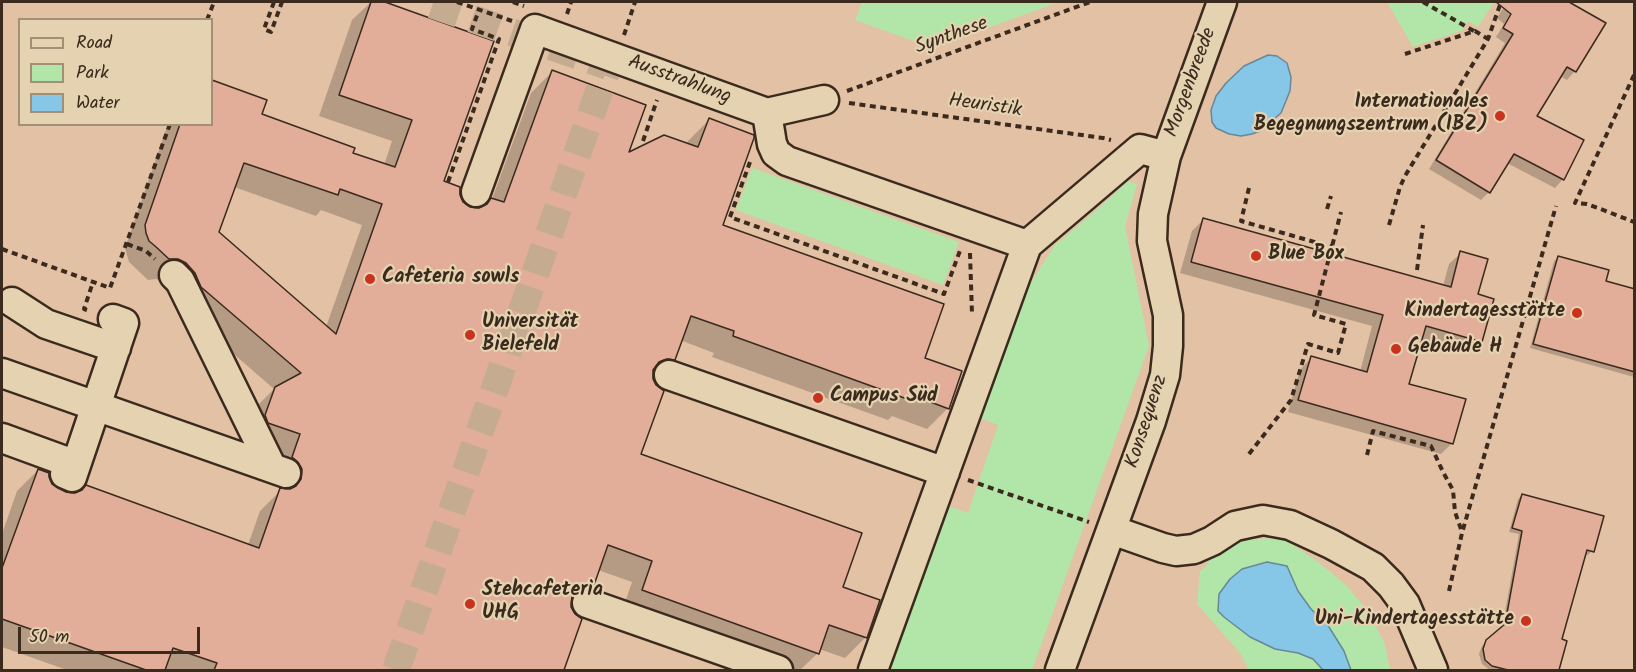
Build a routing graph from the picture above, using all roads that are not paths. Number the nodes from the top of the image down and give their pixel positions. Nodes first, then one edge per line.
1 (1222, 2) edge
2 (824, 100) road end
3 (767, 113) junction
4 (1156, 156) junction
5 (476, 192) dead end
6 (1027, 245) junction
7 (174, 275) dead end
8 (12, 302) dead end
9 (113, 319) dead end
10 (116, 348) junction
11 (2, 371) edge
12 (669, 375) dead end
13 (96, 406) junction
14 (2, 438) edge
15 (945, 472) junction
16 (1112, 530) junction
17 (587, 603) dead end
18 (778, 670) edge
19 (873, 670) edge
20 (1060, 670) edge
21 (1433, 670) edge

1 - 4 street, Morgenbreede
2 - 3 street
3 - 5 street, Ausstrahlung
3 - 6 street
4 - 6 street
4 - 16 street, Konsequenz
6 - 15 street
7 - 13 street
8 - 10 street
9 - 10 street
10 - 13 street
11 - 13 street
12 - 15 street
13 - 14 street
15 - 19 street
16 - 20 street, Konsequenz
16 - 21 street
17 - 18 street

